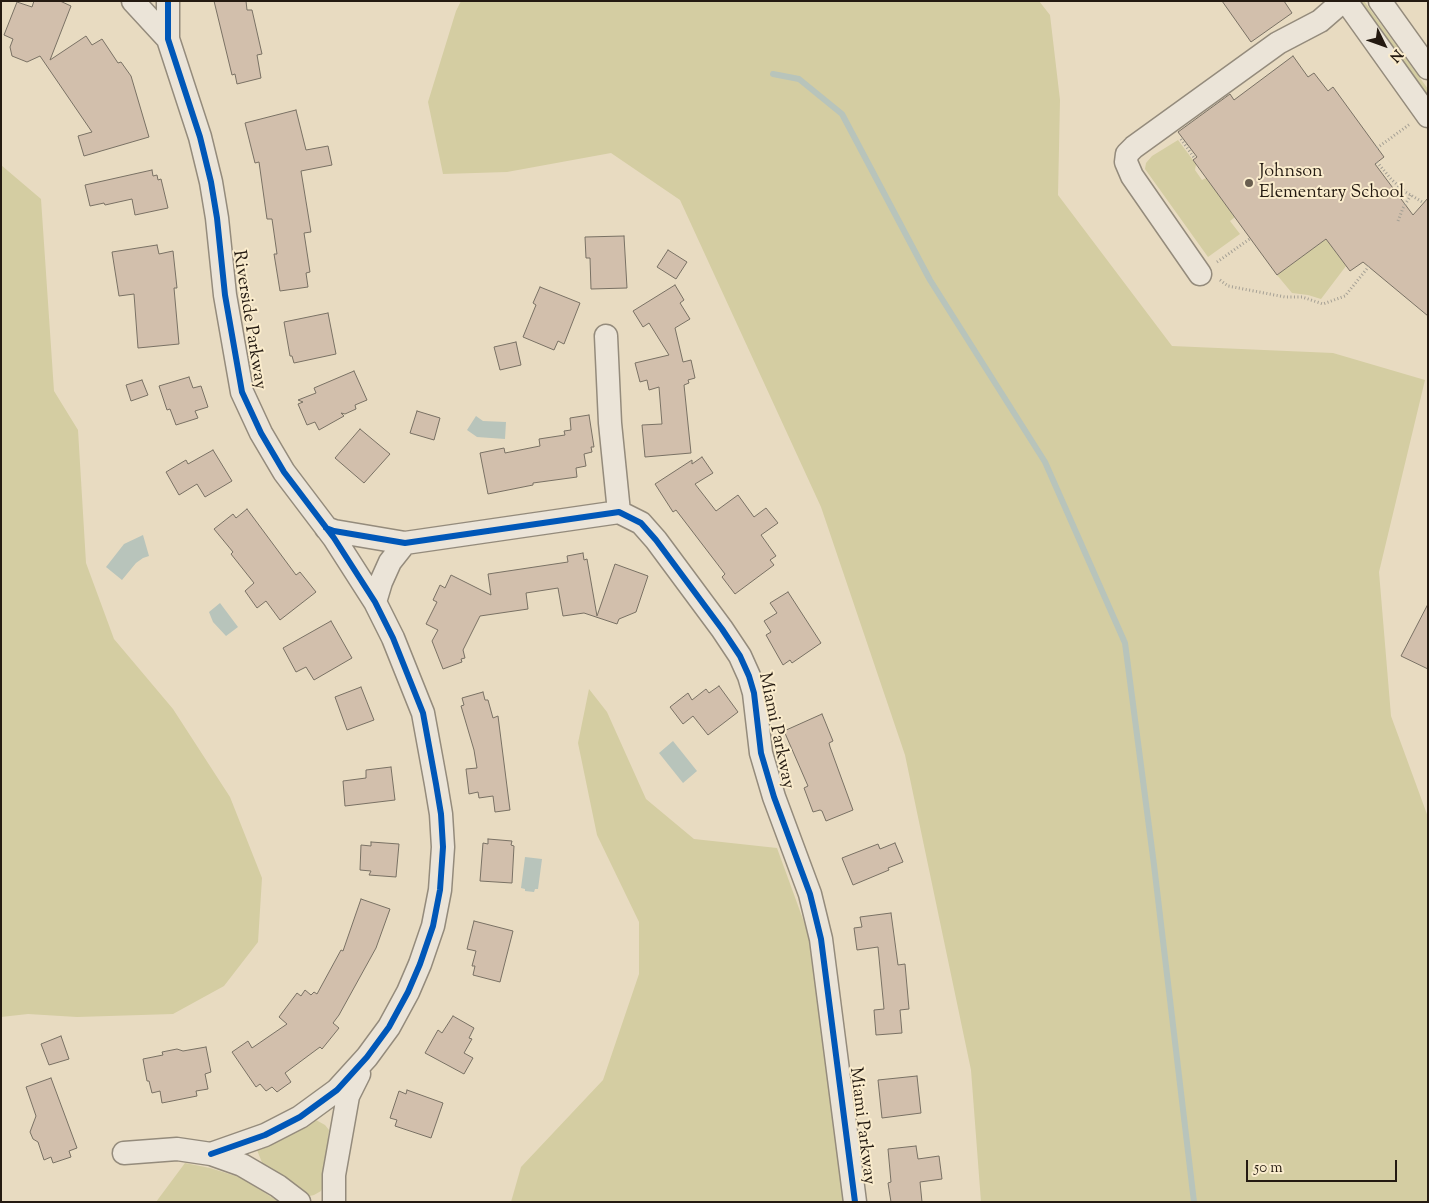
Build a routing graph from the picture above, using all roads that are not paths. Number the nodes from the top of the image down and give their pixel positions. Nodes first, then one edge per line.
1 (133, 1) edge
2 (168, 1) edge
3 (1345, 1) edge
4 (1380, 1) edge
5 (168, 39) junction
6 (1428, 68) edge
7 (1420, 119) edge
8 (1205, 271) road end
9 (606, 336) dead end
10 (619, 512) junction
11 (326, 528) junction
12 (405, 544) junction
13 (375, 602) junction
14 (367, 1057) junction
15 (124, 1153) dead end
16 (212, 1154) junction
17 (299, 1202) edge
18 (334, 1202) edge
19 (855, 1202) edge

1 - 5 street
2 - 5 street, Riverside Parkway
3 - 7 street
3 - 8 street
4 - 6 street
5 - 11 street, Riverside Parkway
9 - 10 street
10 - 12 street
10 - 19 street, Miami Parkway
11 - 12 street
11 - 13 street, Riverside Parkway
12 - 13 street
13 - 14 street, Riverside Parkway
14 - 16 street, Riverside Parkway
14 - 18 street, Riverside Parkway
15 - 16 street, Riverside Parkway
16 - 17 street, Riverside Parkway

